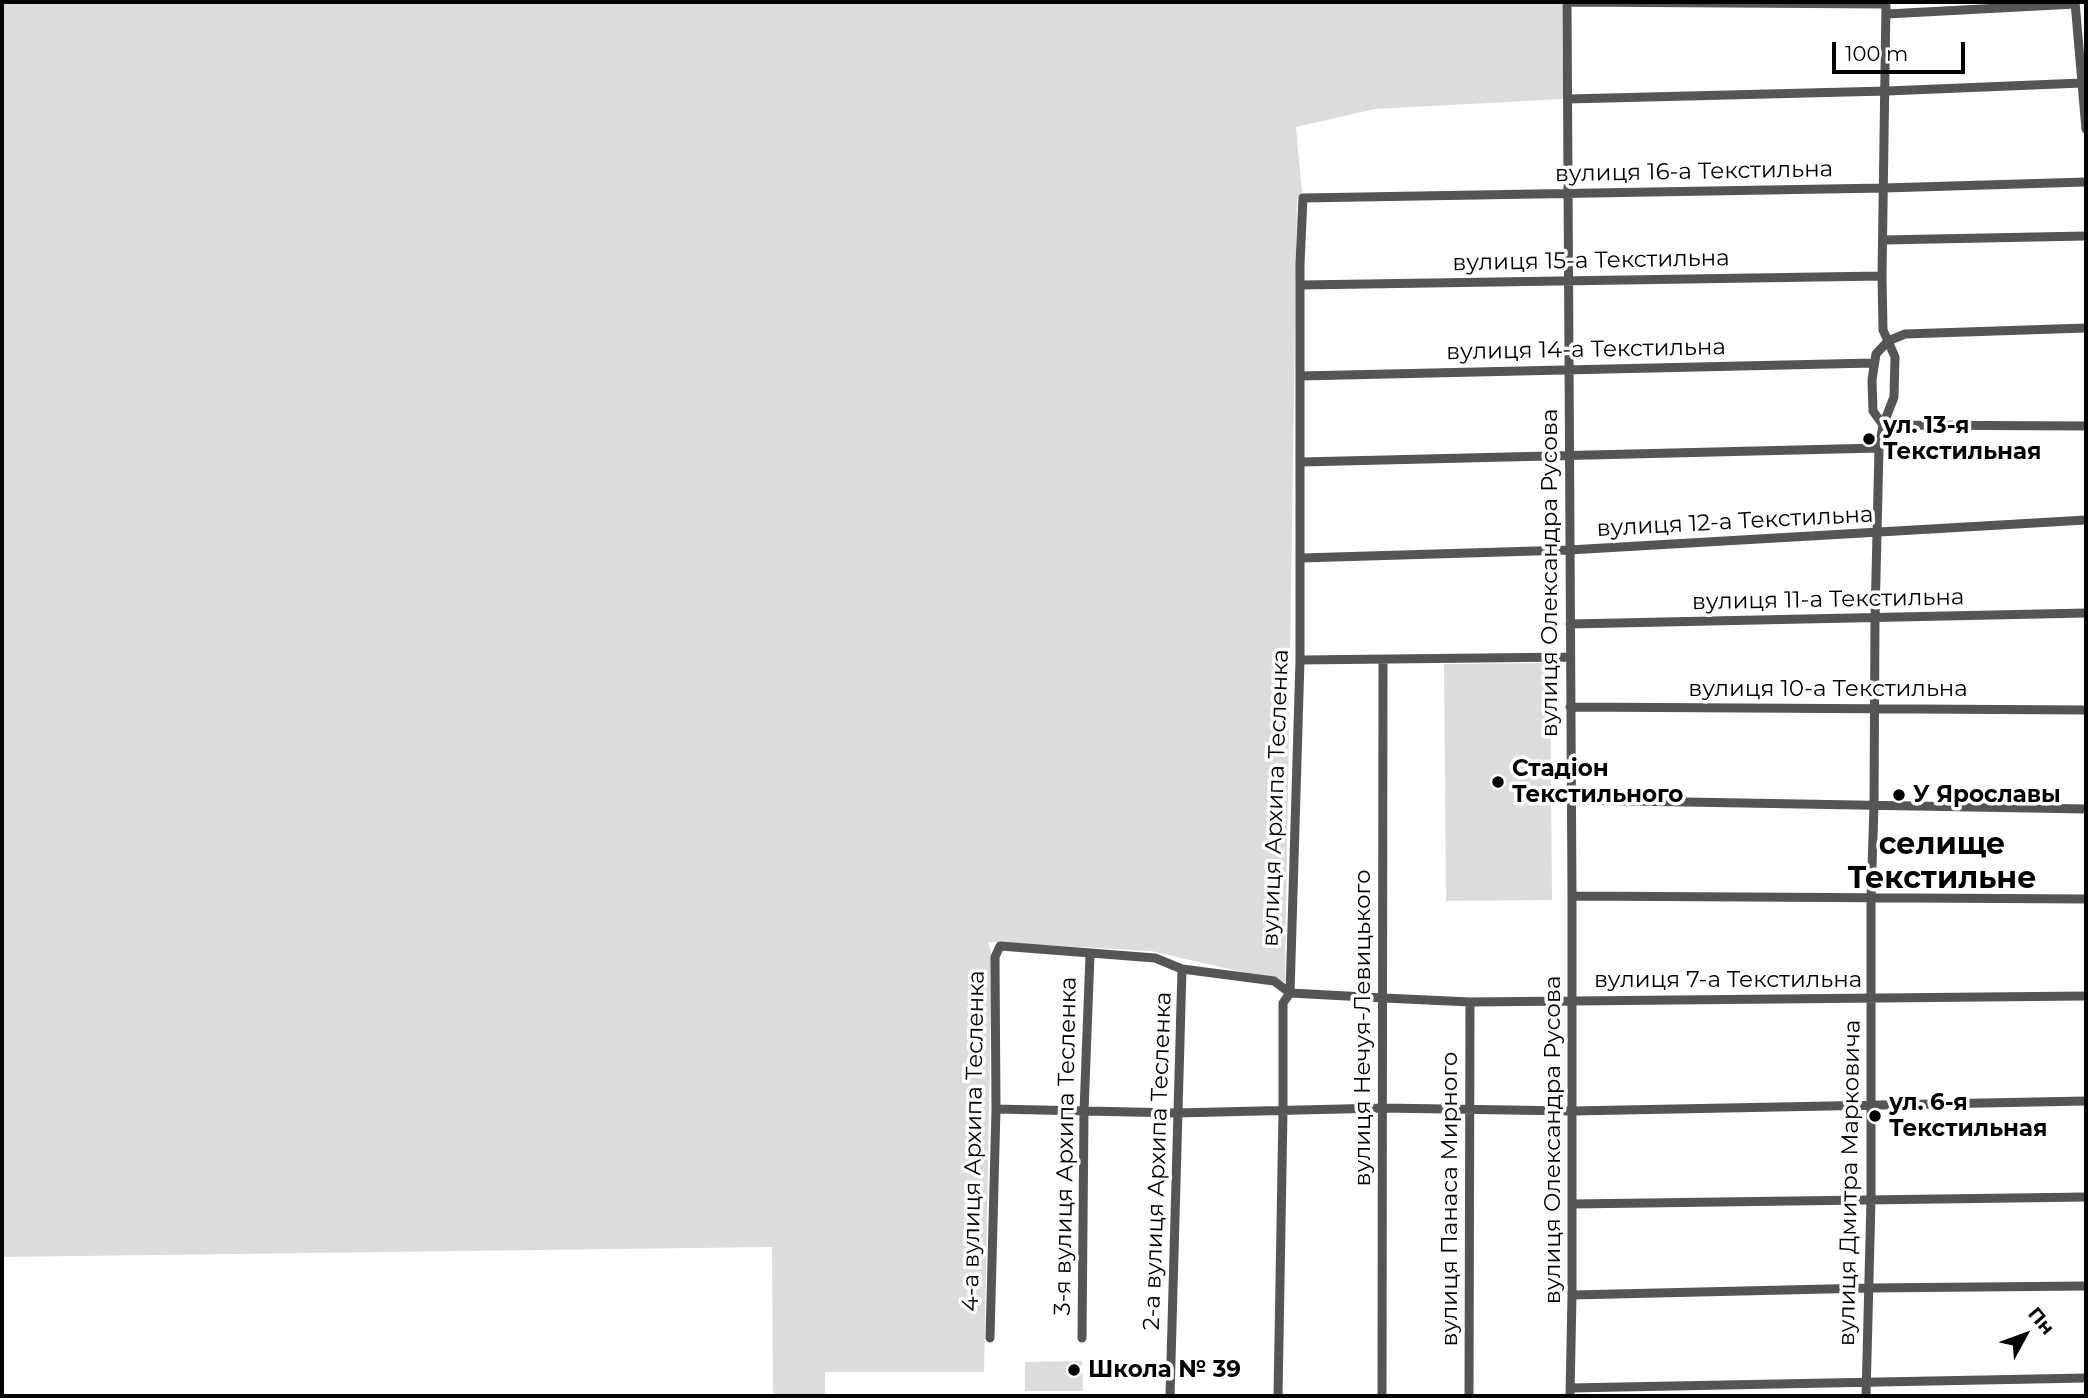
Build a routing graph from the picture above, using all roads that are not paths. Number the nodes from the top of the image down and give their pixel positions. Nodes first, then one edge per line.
1 (1567, 2) edge
2 (2075, 3) edge
3 (1886, 7) edge
4 (2083, 46) edge
5 (2082, 83) junction
6 (1887, 91) junction
7 (1568, 99) junction
8 (2086, 129) edge
9 (2086, 182) edge
10 (1884, 188) junction
11 (1568, 193) junction
12 (1303, 198) joint
13 (2086, 236) edge
14 (1884, 240) junction
15 (1882, 276) junction
16 (1568, 281) junction
17 (1301, 285) junction
18 (2086, 328) edge
19 (1888, 341) junction
20 (1873, 363) junction
21 (1568, 370) junction
22 (1300, 376) junction
23 (1883, 425) junction
24 (2086, 426) edge
25 (1880, 449) junction
26 (1568, 456) junction
27 (1301, 462) junction
28 (2086, 520) edge
29 (1878, 533) junction
30 (1569, 550) junction
31 (1301, 558) junction
32 (2086, 613) edge
33 (1875, 619) junction
34 (1570, 624) junction
35 (1570, 657) junction
36 (1300, 660) junction
37 (1383, 660) junction
38 (1570, 707) junction
39 (1875, 709) junction
40 (2086, 710) edge
41 (1571, 800) junction
42 (1874, 806) junction
43 (2086, 809) edge
44 (1572, 895) junction
45 (1871, 899) junction
46 (2086, 899) edge
47 (1000, 946) joint
48 (1090, 955) junction
49 (1182, 969) junction
50 (1290, 993) junction
51 (2086, 996) edge
52 (1384, 998) junction
53 (1871, 999) junction
54 (1572, 1001) junction
55 (1470, 1002) junction
56 (2086, 1101) edge
57 (1871, 1105) junction
58 (1382, 1108) junction
59 (1469, 1109) junction
60 (996, 1110) junction
61 (1084, 1111) junction
62 (1283, 1111) junction
63 (1572, 1111) junction
64 (1177, 1113) junction
65 (2086, 1197) edge
66 (1871, 1200) junction
67 (1572, 1204) junction
68 (2086, 1286) edge
69 (1870, 1288) junction
70 (1572, 1295) junction
71 (990, 1338) dead end
72 (1082, 1338) dead end
73 (2086, 1378) edge
74 (1866, 1381) junction
75 (1570, 1392) edge
76 (1170, 1396) edge
77 (1278, 1396) edge
78 (1382, 1396) edge
79 (1469, 1396) edge
80 (1866, 1396) edge

1 - 3 street
1 - 7 street, вулиця Олександра Русова
2 - 3 street
2 - 4 street
3 - 6 street, вулиця Дмитра Марковича
4 - 5 street
5 - 6 street
5 - 8 street
6 - 7 street
6 - 10 street, вулиця Дмитра Марковича
7 - 11 street, вулиця Олександра Русова
9 - 10 street, вулиця 16-а Текстильна
10 - 11 street, вулиця 16-а Текстильна
10 - 14 street, вулиця Дмитра Марковича
11 - 12 street, вулиця 16-а Текстильна
11 - 16 street, вулиця Олександра Русова
12 - 17 street, вулиця Архипа Тесленка
13 - 14 street
14 - 15 street, вулиця Дмитра Марковича
15 - 16 street, вулиця 15-а Текстильна
15 - 19 street, вулиця Дмитра Марковича
16 - 17 street, вулиця 15-а Текстильна
16 - 21 street, вулиця Олександра Русова
17 - 22 street, вулиця Архипа Тесленка
18 - 19 street
19 - 20 street
19 - 23 street, вулиця Дмитра Марковича
20 - 21 street, вулиця 14-а Текстильна
20 - 23 street, вулиця Дмитра Марковича
21 - 22 street, вулиця 14-а Текстильна
21 - 26 street, вулиця Олександра Русова
22 - 27 street, вулиця Архипа Тесленка
23 - 24 street
23 - 25 street, вулиця Дмитра Марковича
25 - 26 street
25 - 29 street, вулиця Дмитра Марковича
26 - 27 street
26 - 30 street, вулиця Олександра Русова
27 - 31 street, вулиця Архипа Тесленка
28 - 29 street, вулиця 12-а Текстильна
29 - 30 street, вулиця 12-а Текстильна
29 - 33 street, вулиця Дмитра Марковича
30 - 31 street, вулиця 12-а Текстильна
30 - 34 street, вулиця Олександра Русова
31 - 36 street, вулиця Архипа Тесленка
32 - 33 street, вулиця 11-а Текстильна
33 - 34 street, вулиця 11-а Текстильна
33 - 39 street, вулиця Дмитра Марковича
34 - 35 street, вулиця Олександра Русова
35 - 37 street
35 - 38 street, вулиця Олександра Русова
36 - 37 street
36 - 50 street, вулиця Архипа Тесленка
37 - 52 street, вулиця Нечуя-Левицького
38 - 39 street, вулиця 10-а Текстильна
38 - 41 street, вулиця Олександра Русова
39 - 40 street, вулиця 10-а Текстильна
39 - 42 street, вулиця Дмитра Марковича
41 - 42 street
41 - 44 street, вулиця Олександра Русова
42 - 43 street
42 - 45 street, вулиця Дмитра Марковича
44 - 45 street
44 - 54 street, вулиця Олександра Русова
45 - 46 street
45 - 53 street, вулиця Дмитра Марковича
47 - 48 street, вулиця 7-а Текстильна
47 - 60 street, 4-а вулиця Архипа Тесленка
48 - 49 street, вулиця 7-а Текстильна
48 - 61 street, 3-я вулиця Архипа Тесленка
49 - 50 street, вулиця 7-а Текстильна
49 - 64 street, 2-а вулиця Архипа Тесленка
50 - 52 street, вулиця 7-а Текстильна
50 - 62 street, вулиця Архипа Тесленка
51 - 53 street, вулиця 7-а Текстильна
52 - 55 street, вулиця 7-а Текстильна
52 - 58 street, вулиця Нечуя-Левицького
53 - 54 street, вулиця 7-а Текстильна
53 - 57 street, вулиця Дмитра Марковича
54 - 55 street, вулиця 7-а Текстильна
54 - 63 street, вулиця Олександра Русова
55 - 59 street, вулиця Панаса Мирного
56 - 57 street
57 - 63 street
57 - 66 street, вулиця Дмитра Марковича
58 - 59 street
58 - 62 street
58 - 78 street, вулиця Нечуя-Левицького
59 - 63 street
59 - 79 street, вулиця Панаса Мирного
60 - 61 street
60 - 71 street, 4-а вулиця Архипа Тесленка
61 - 64 street
61 - 72 street, 3-я вулиця Архипа Тесленка
62 - 64 street
62 - 77 street, вулиця Архипа Тесленка
63 - 67 street, вулиця Олександра Русова
64 - 76 street, 2-а вулиця Архипа Тесленка
65 - 66 street
66 - 67 street
66 - 69 street, вулиця Дмитра Марковича
67 - 70 street, вулиця Олександра Русова
68 - 69 street
69 - 70 street
69 - 74 street, вулиця Дмитра Марковича
70 - 75 street, вулиця Олександра Русова
73 - 74 street
74 - 75 street
74 - 80 street, вулиця Дмитра Марковича

